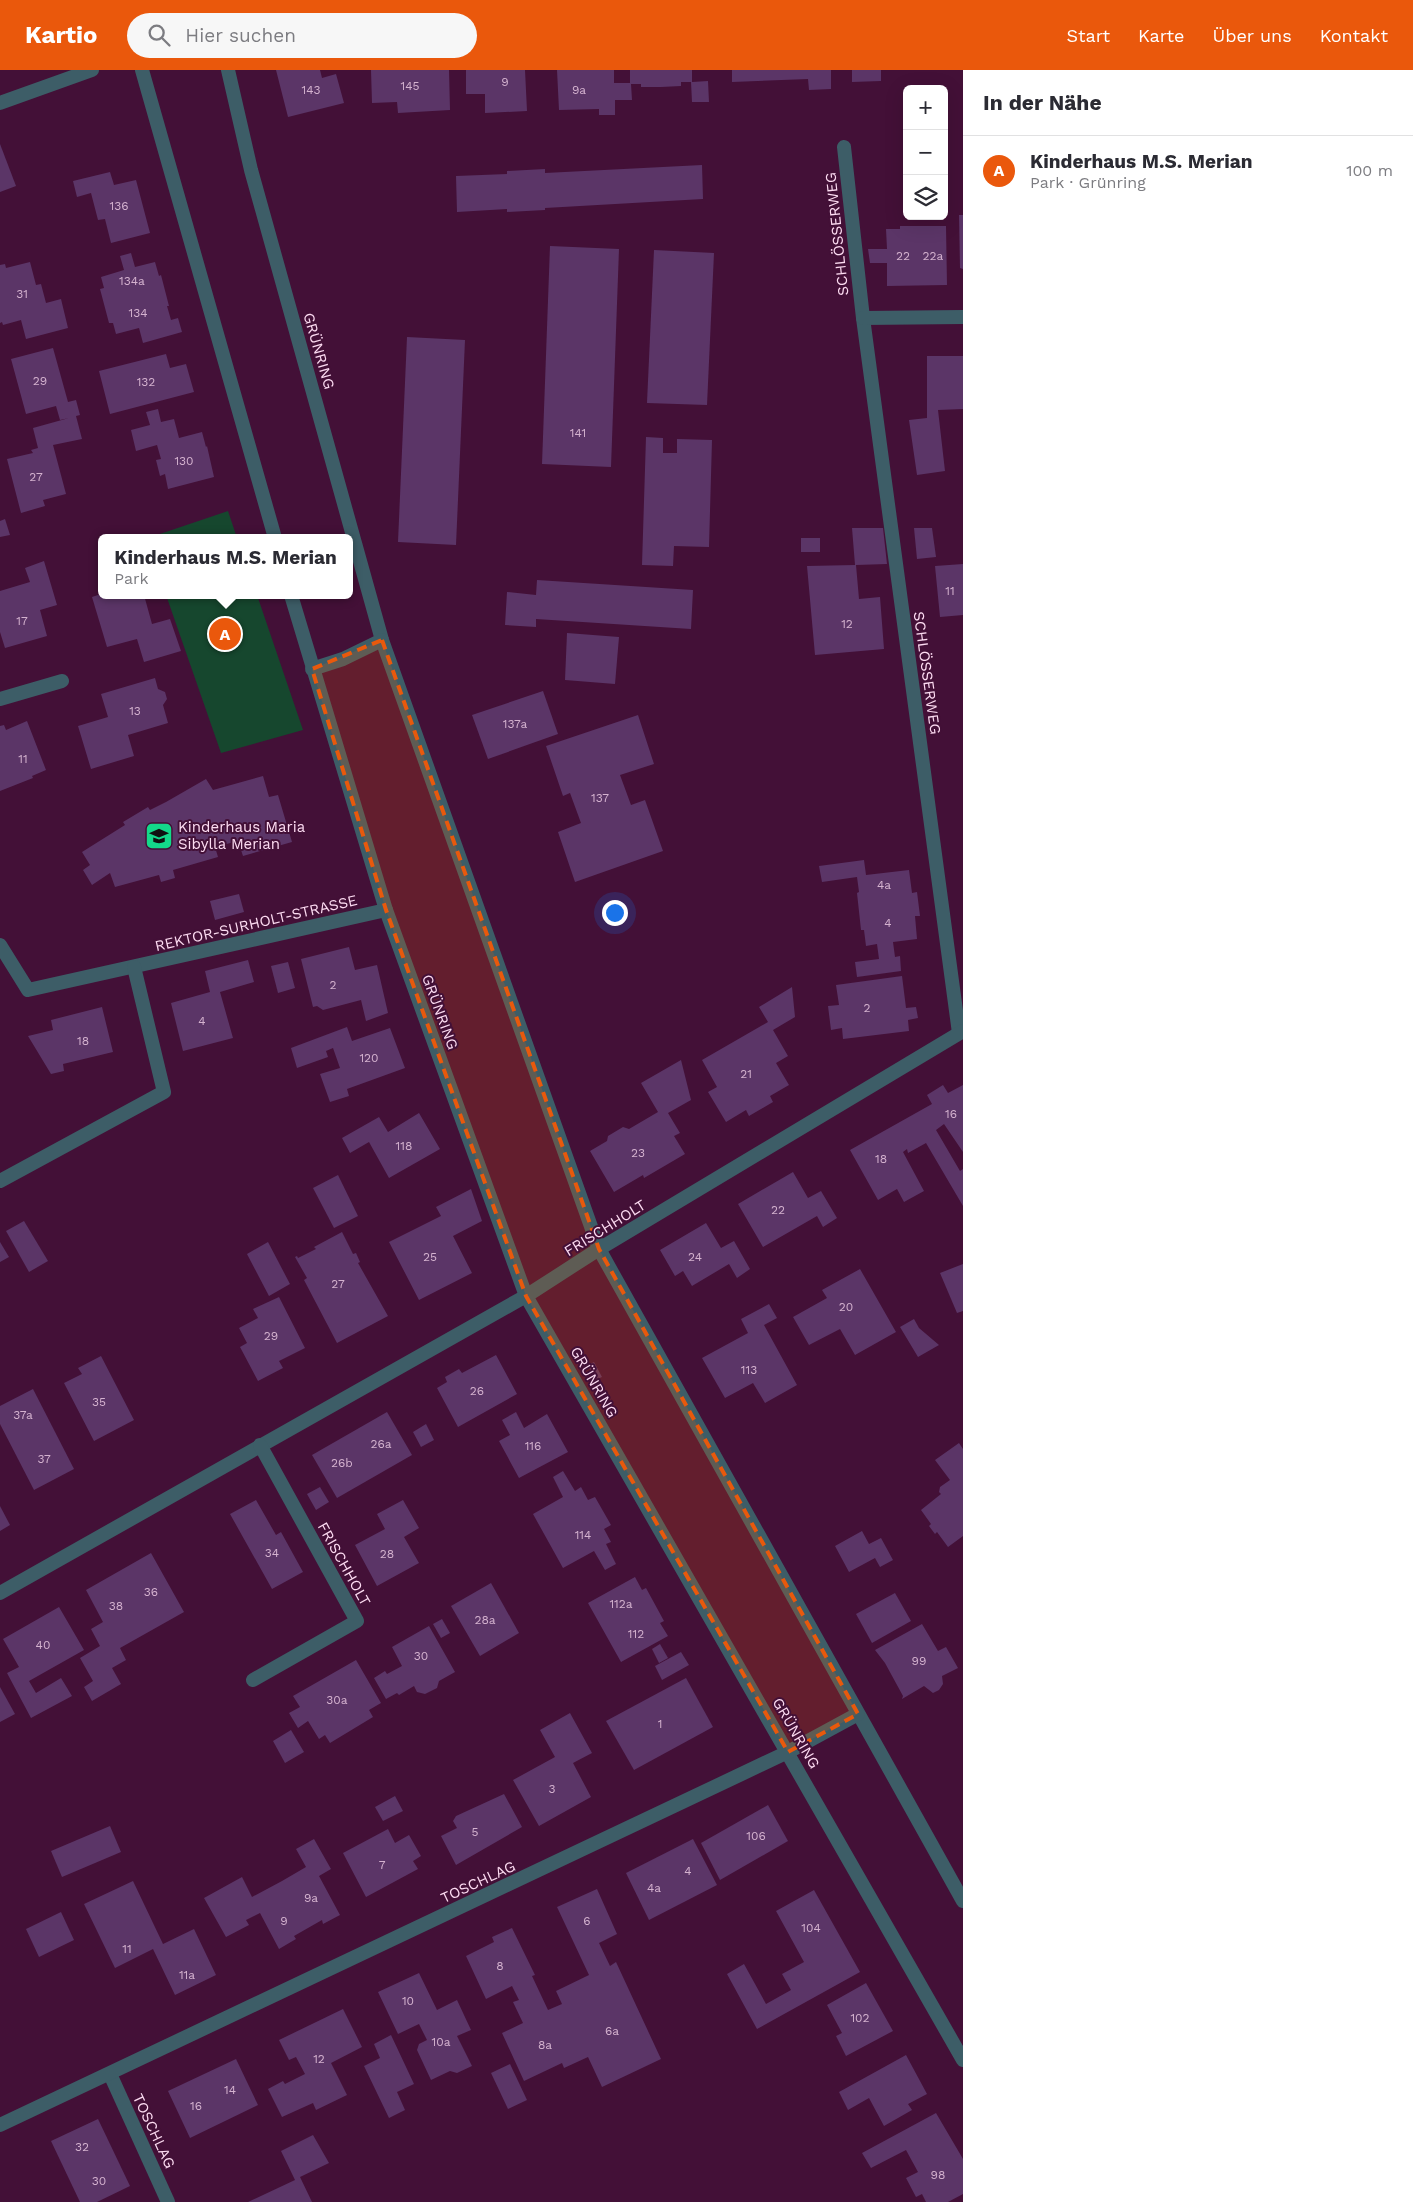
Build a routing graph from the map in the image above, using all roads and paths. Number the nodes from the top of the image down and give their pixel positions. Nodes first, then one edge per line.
1 (92, 70) edge
2 (142, 70) edge
3 (228, 70) edge
4 (0, 102) edge
5 (844, 146) dead end
6 (963, 317) edge
7 (863, 318) junction
8 (274, 534) edge
9 (352, 534) edge
10 (353, 536) edge
11 (292, 599) edge
12 (382, 640) junction
13 (312, 669) junction
14 (62, 681) dead end
15 (0, 700) edge
16 (386, 910) junction
17 (0, 945) edge
18 (134, 967) junction
19 (961, 1032) edge
20 (0, 1180) edge
21 (599, 1249) junction
22 (526, 1296) junction
23 (260, 1445) junction
24 (0, 1593) edge
25 (253, 1680) dead end
26 (858, 1714) junction
27 (788, 1752) junction
28 (963, 1901) edge
29 (963, 2060) edge
30 (110, 2074) junction
31 (0, 2126) edge
32 (168, 2202) edge

1 - 4 street
2 - 8 street
3 - 9 street, GRÜNRING
5 - 7 street, SCHLÖSSERWEG
6 - 7 street
7 - 19 street, SCHLÖSSERWEG
10 - 12 street, GRÜNRING
11 - 13 street, GRÜNRING
12 - 13 street
12 - 21 street, GRÜNRING
13 - 16 street, GRÜNRING
14 - 15 street
16 - 18 street, REKTOR-SURHOLT-STRASSE
16 - 22 street, GRÜNRING
17 - 18 street, REKTOR-SURHOLT-STRASSE
18 - 20 street
19 - 21 street, FRISCHHOLT
21 - 22 street, FRISCHHOLT
21 - 26 street, GRÜNRING
22 - 23 street, FRISCHHOLT
22 - 27 street, GRÜNRING
23 - 24 street, FRISCHHOLT
23 - 25 street, FRISCHHOLT
26 - 27 street, TOSCHLAG
26 - 28 street, GRÜNRING
27 - 29 street, GRÜNRING
27 - 30 street, TOSCHLAG
30 - 31 street, TOSCHLAG
30 - 32 street, TOSCHLAG

